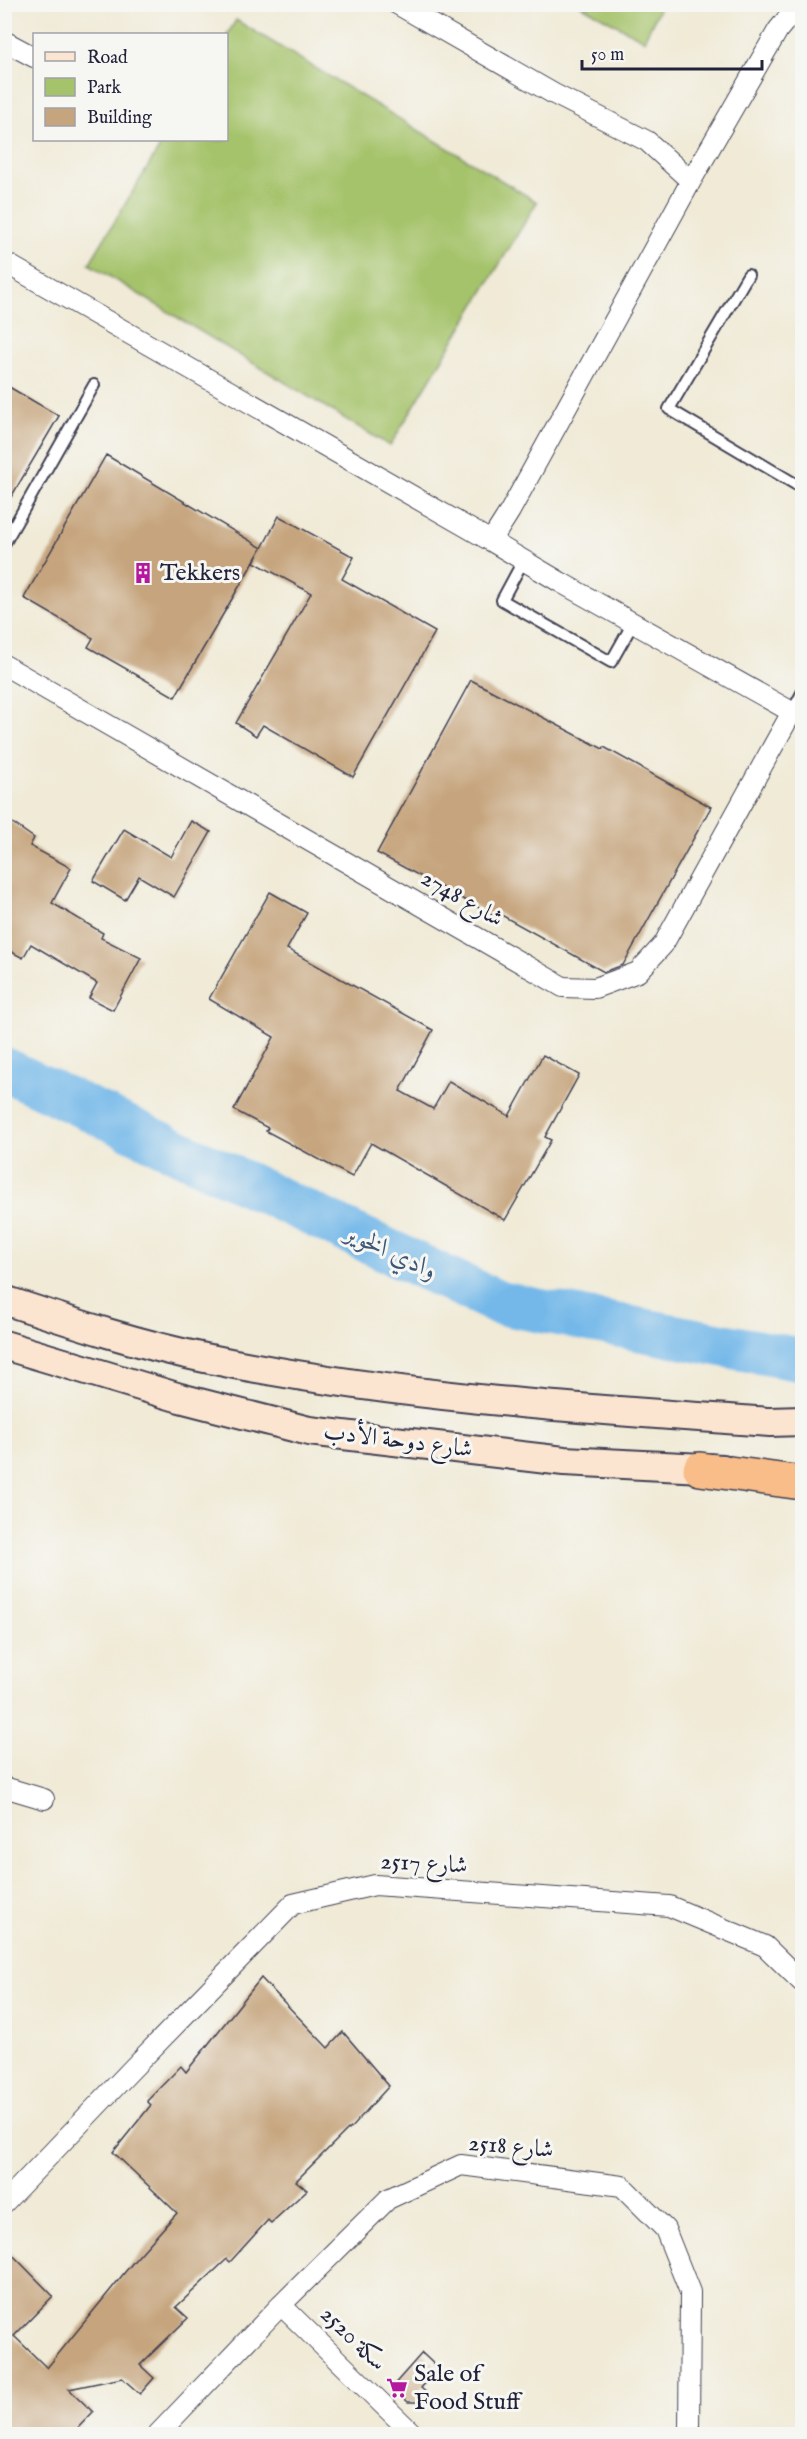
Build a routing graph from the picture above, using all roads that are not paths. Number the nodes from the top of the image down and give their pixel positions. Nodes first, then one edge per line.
1 (397, 4) edge
2 (799, 4) edge
3 (4, 41) edge
4 (33, 56) edge
5 (691, 181) junction
6 (4, 262) edge
7 (748, 275) dead end
8 (94, 385) dead end
9 (802, 488) edge
10 (491, 541) junction
11 (4, 544) edge
12 (523, 561) junction
13 (633, 623) junction
14 (4, 665) edge
15 (802, 693) edge
16 (792, 712) junction
17 (4, 1300) edge
18 (4, 1345) edge
19 (802, 1421) edge
20 (802, 1467) edge
21 (700, 1469) junction
22 (802, 1483) edge
23 (4, 1787) edge
24 (44, 1799) dead end
25 (802, 1982) edge
26 (4, 2203) edge
27 (281, 2305) junction
28 (158, 2434) edge
29 (413, 2434) edge
30 (689, 2434) edge

1 - 5 street
2 - 5 street
3 - 4 street
5 - 10 street
6 - 10 street
7 - 9 lane
8 - 11 lane
10 - 12 street
12 - 13 street
12 - 13 lane
13 - 16 street
14 - 16 street, شارع 2748
15 - 16 lane
17 - 19 main road
18 - 21 main road, شارع دوحة الأدب
20 - 21 main road, شارع دوحة الأدب
21 - 22 highway
23 - 24 street
25 - 26 street, 2517 شارع
27 - 28 street, 2518 شارع
27 - 29 street, سكة 2520
27 - 30 street, 2518 شارع

